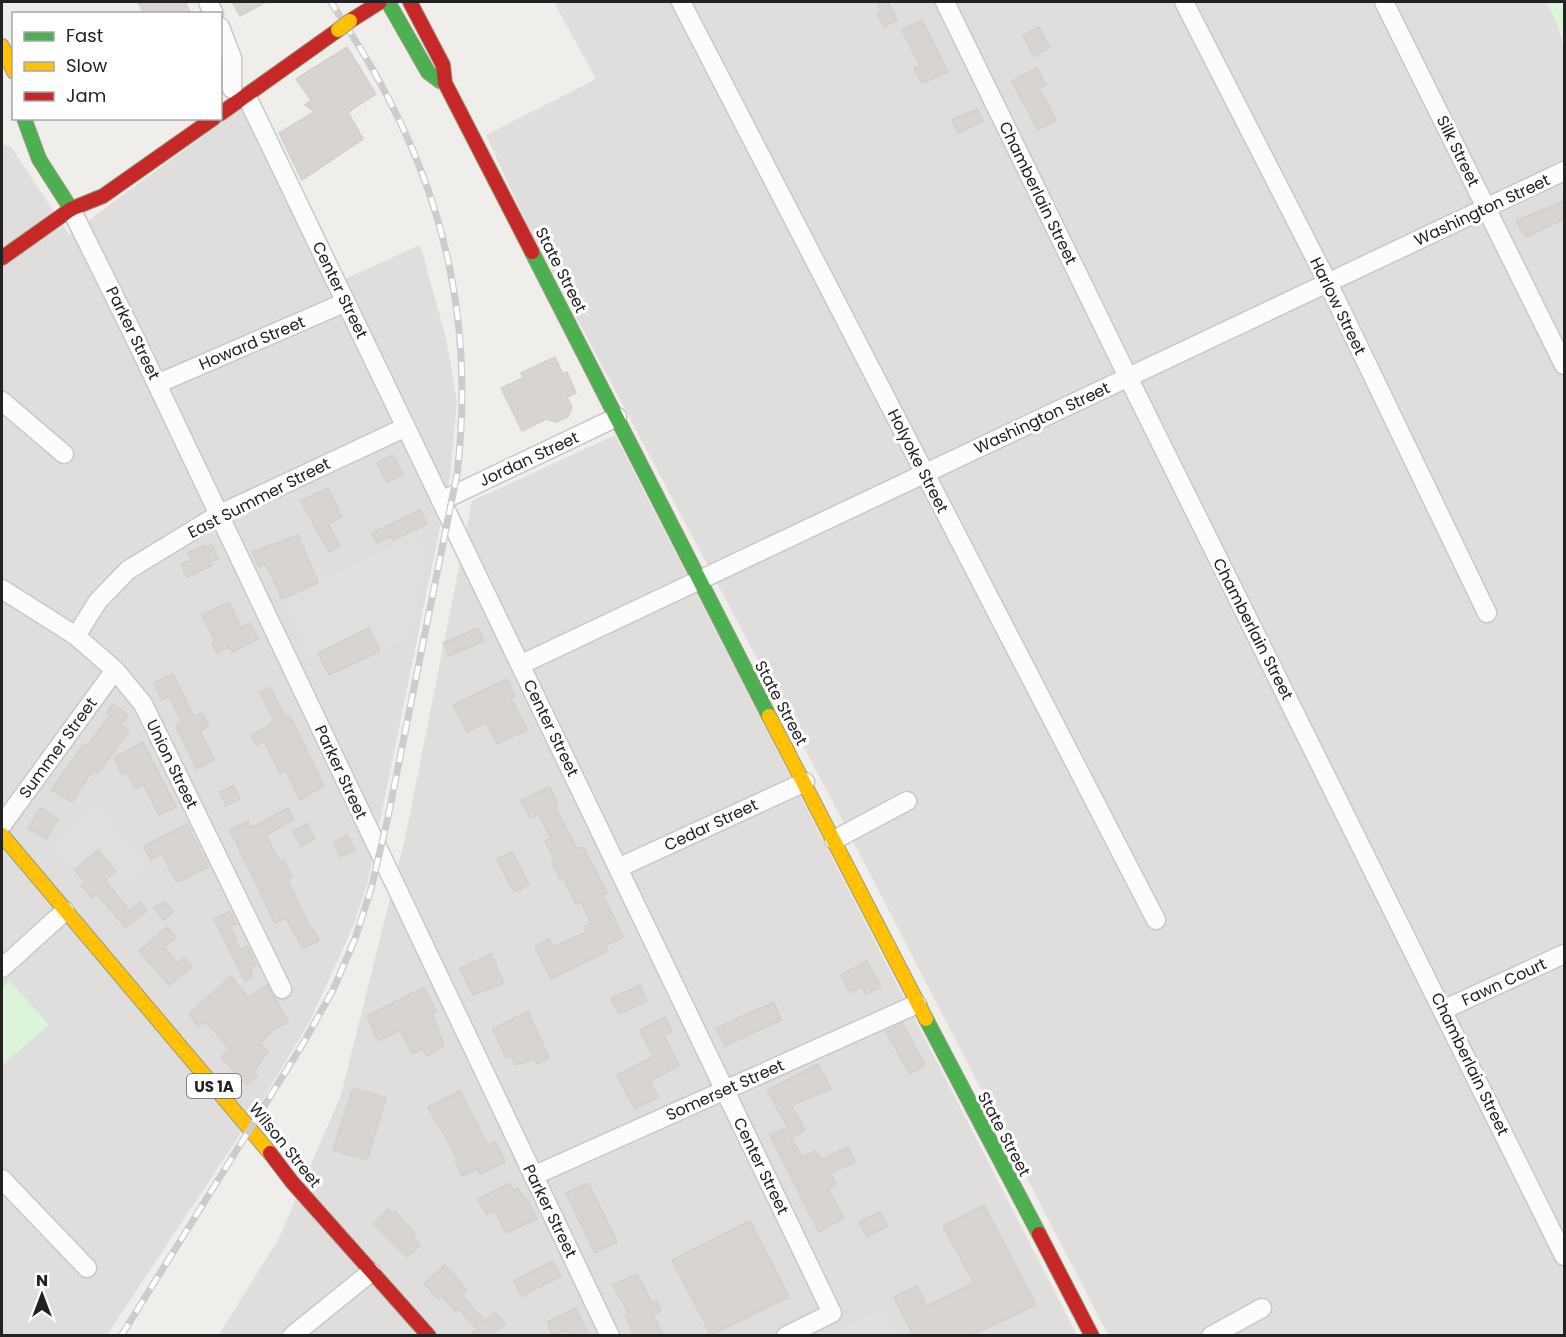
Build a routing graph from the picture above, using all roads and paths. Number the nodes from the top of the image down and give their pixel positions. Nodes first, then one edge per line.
1 (380, 2) edge
2 (387, 2) edge
3 (410, 2) edge
4 (681, 2) edge
5 (945, 2) edge
6 (1184, 2) edge
7 (1384, 2) edge
8 (222, 33) edge
9 (2, 46) edge
10 (12, 68) edge
11 (445, 83) junction
12 (233, 94) edge
13 (222, 111) edge
14 (25, 120) edge
15 (211, 120) edge
16 (1564, 171) edge
17 (94, 185) dead end
18 (1486, 208) junction
19 (71, 209) junction
20 (2, 258) edge
21 (1328, 283) junction
22 (346, 302) junction
23 (1564, 365) edge
24 (1128, 377) junction
25 (157, 384) junction
26 (2, 401) edge
27 (617, 417) junction
28 (406, 427) junction
29 (64, 454) dead end
30 (924, 473) junction
31 (441, 501) junction
32 (218, 515) junction
33 (698, 581) junction
34 (2, 589) edge
35 (1487, 612) dead end
36 (76, 636) junction
37 (520, 666) junction
38 (115, 670) junction
39 (805, 782) junction
40 (907, 801) dead end
41 (2, 825) edge
42 (2, 835) edge
43 (834, 840) junction
44 (618, 868) junction
45 (65, 912) junction
46 (1156, 920) dead end
47 (1564, 954) edge
48 (2, 968) edge
49 (282, 989) dead end
50 (917, 1004) junction
51 (1443, 1010) junction
52 (725, 1090) junction
53 (533, 1176) junction
54 (2, 1179) edge
55 (1564, 1256) edge
56 (87, 1268) dead end
57 (371, 1272) junction
58 (1262, 1308) dead end
59 (292, 1335) edge
60 (429, 1335) edge
61 (610, 1335) edge
62 (786, 1335) edge
63 (1092, 1335) edge
64 (1211, 1335) edge

1 - 12 main road
2 - 11 main road, State Street
3 - 11 main road, State Street
4 - 30 street, Holyoke Street
5 - 24 street, Chamberlain Street
6 - 21 street, Harlow Street
7 - 18 street, Silk Street
8 - 12 street, Center Street
9 - 10 main road
11 - 27 main road, State Street
12 - 13 main road
12 - 22 street, Center Street
14 - 19 main road
15 - 19 main road
16 - 18 street, Washington Street
17 - 19 main road
18 - 21 street, Washington Street
18 - 23 street, Silk Street
19 - 20 main road
19 - 25 street, Parker Street
21 - 24 street, Washington Street
21 - 35 street, Harlow Street
22 - 25 street, Howard Street
22 - 28 street, Center Street
24 - 30 street, Washington Street
24 - 51 street, Chamberlain Street
25 - 32 street, Parker Street
26 - 29 street
27 - 31 street, Jordan Street
27 - 33 main road, State Street
28 - 31 street, Center Street
28 - 32 street, East Summer Street
30 - 33 street, Washington Street
30 - 46 street, Holyoke Street
31 - 37 street, Center Street
32 - 36 street, East Summer Street
32 - 53 street, Parker Street
33 - 37 street, Washington Street
33 - 39 main road, State Street
34 - 36 street, Union Street
36 - 38 street, Union Street
37 - 44 street, Center Street
38 - 41 street, Summer Street
38 - 49 street, Union Street
39 - 43 main road, State Street
39 - 44 street, Cedar Street
40 - 43 street
42 - 45 main road, Wilson Street / US 1A
43 - 50 main road, State Street
44 - 52 street, Center Street
45 - 48 street
45 - 57 main road, Wilson Street / US 1A
47 - 51 street, Fawn Court
50 - 52 street, Somerset Street
50 - 63 main road, State Street
51 - 55 street, Chamberlain Street
52 - 53 street, Somerset Street
52 - 62 street, Center Street
53 - 61 street, Parker Street
54 - 56 street
57 - 59 street
57 - 60 main road, Wilson Street / US 1A
58 - 64 street

